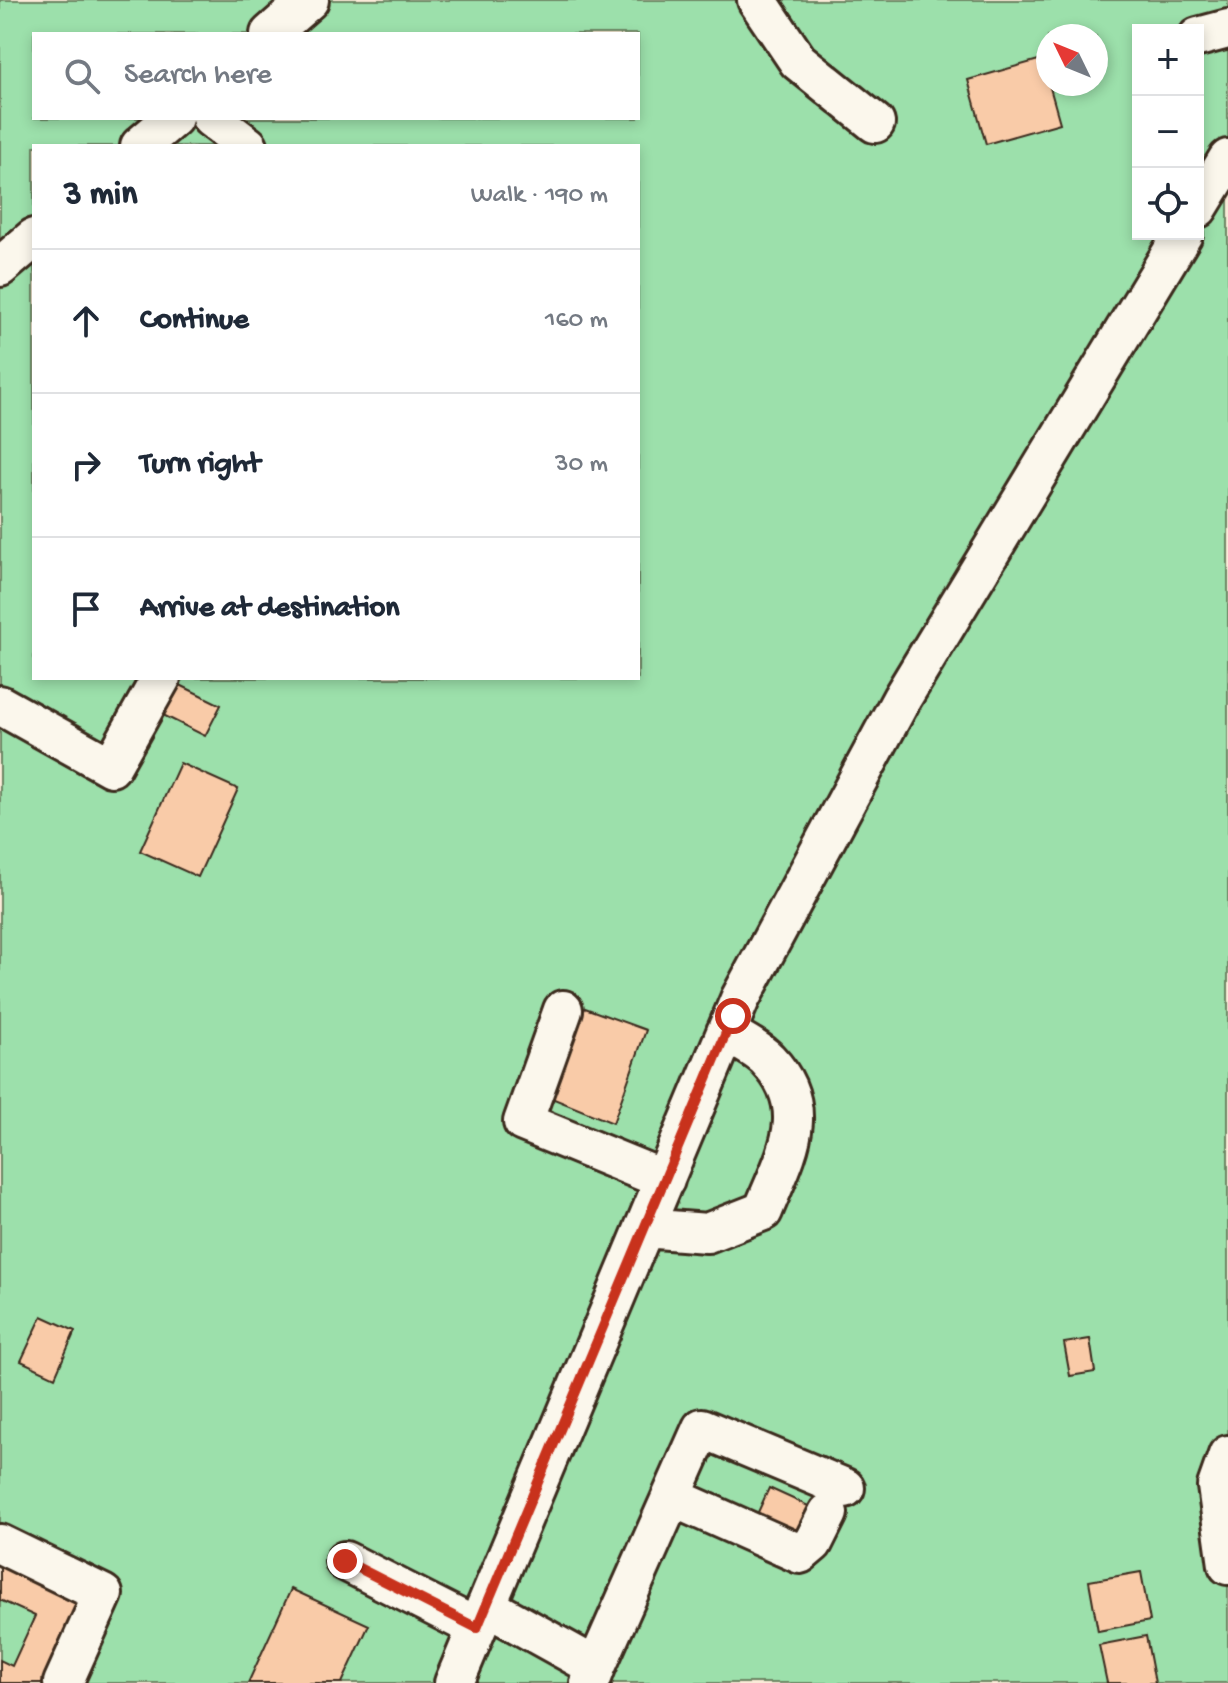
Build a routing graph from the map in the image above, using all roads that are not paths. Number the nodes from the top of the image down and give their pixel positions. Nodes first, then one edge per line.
1 (309, 0) edge
2 (757, 0) edge
3 (1228, 29) edge
4 (272, 32) edge
5 (1204, 35) edge
6 (171, 120) edge
7 (214, 120) edge
8 (875, 123) dead end
9 (142, 144) edge
10 (245, 144) edge
11 (1228, 159) edge
12 (1204, 198) edge
13 (32, 240) edge
14 (1179, 240) edge
15 (0, 267) edge
16 (160, 680) edge
17 (0, 705) edge
18 (563, 1010) dead end
19 (726, 1032) junction
20 (665, 1180) junction
21 (644, 1228) junction
22 (1228, 1455) edge
23 (672, 1497) junction
24 (0, 1544) edge
25 (345, 1561) dead end
26 (1228, 1565) edge
27 (481, 1617) junction
28 (593, 1675) edge
29 (63, 1683) edge
30 (454, 1683) edge

1 - 4 lane
2 - 8 lane
3 - 5 lane
6 - 9 lane
7 - 10 lane
11 - 12 lane
13 - 15 lane
14 - 19 lane
16 - 17 lane
18 - 20 lane
19 - 20 lane
19 - 21 lane
20 - 21 lane
21 - 27 lane
22 - 26 lane
23 - 23 lane
23 - 28 lane
24 - 29 lane
25 - 27 lane
27 - 28 lane
27 - 30 lane

